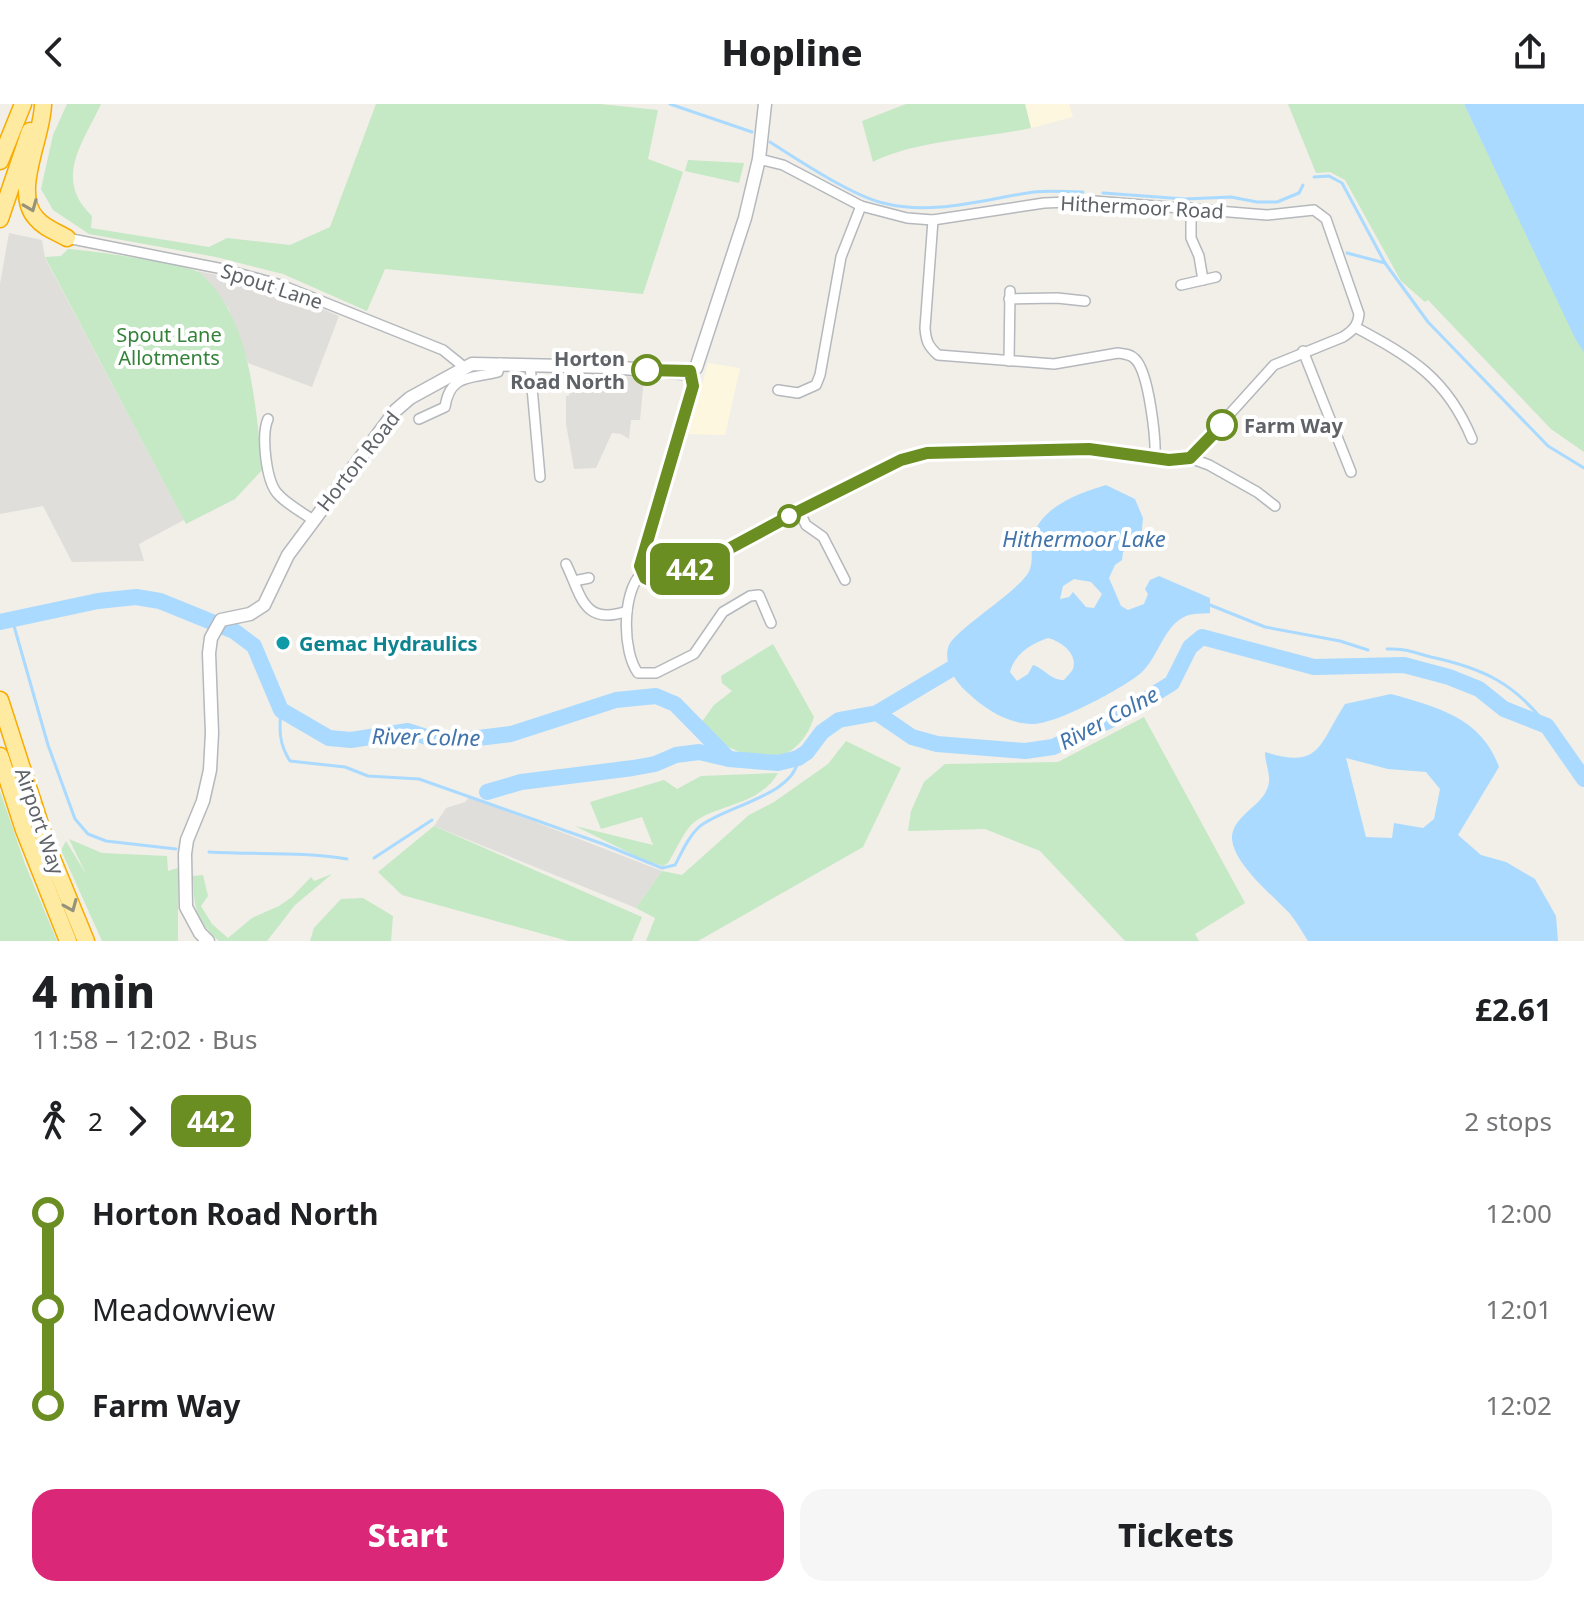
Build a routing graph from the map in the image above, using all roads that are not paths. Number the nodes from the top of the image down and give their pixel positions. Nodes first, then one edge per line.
1 (14, 104) edge
2 (23, 104) edge
3 (42, 104) edge
4 (765, 104) edge
5 (0, 135) edge
6 (759, 159) junction
7 (0, 161) edge
8 (861, 206) junction
9 (1191, 208) junction
10 (0, 219) edge
11 (933, 220) junction
12 (67, 238) joint
13 (1216, 277) dead end
14 (1203, 280) junction
15 (1181, 285) dead end
16 (1085, 301) dead end
17 (1355, 327) junction
18 (1303, 351) junction
19 (1009, 361) junction
20 (500, 363) junction
21 (530, 365) junction
22 (464, 367) junction
23 (690, 371) junction
24 (778, 390) dead end
25 (268, 419) dead end
26 (419, 419) dead end
27 (1472, 439) dead end
28 (1203, 447) junction
29 (1155, 458) junction
30 (1190, 458) junction
31 (1209, 465) junction
32 (536, 472) dead end
33 (1351, 472) dead end
34 (1275, 506) dead end
35 (799, 511) junction
36 (313, 520) junction
37 (566, 564) dead end
38 (641, 574) junction
39 (589, 578) dead end
40 (845, 580) dead end
41 (574, 581) junction
42 (627, 611) junction
43 (771, 623) dead end
44 (0, 700) edge
45 (0, 756) edge
46 (68, 941) edge
47 (86, 941) edge
48 (208, 941) edge

1 - 5 highway
2 - 7 highway
3 - 10 highway
3 -> 12 highway
4 - 6 street
6 - 8 street, Hithermoor Road
6 - 23 street
8 - 11 street, Hithermoor Road
8 - 24 street
9 - 11 street, Hithermoor Road
9 - 14 street
9 - 17 street, Hithermoor Road
11 - 19 street
12 - 22 street, Spout Lane
13 - 14 street
14 - 15 street
16 - 19 street
17 - 18 street
17 - 27 street
18 - 28 street
18 - 33 street
19 - 29 street
20 - 21 street, Horton Road
20 - 22 street, Horton Road
20 - 26 street
21 - 23 street, Horton Road
21 - 32 street
22 - 36 street, Horton Road
23 - 38 street
25 - 36 street
28 - 30 street
28 - 31 street
29 - 30 street
29 - 35 street
30 - 31 street
31 - 34 street
35 - 38 street
35 - 40 street
36 - 48 street, Horton Road
37 - 41 street
38 - 42 street
39 - 41 street
41 - 42 street
42 - 43 street
44 -> 47 highway, Airport Way
45 - 46 highway, Airport Way

